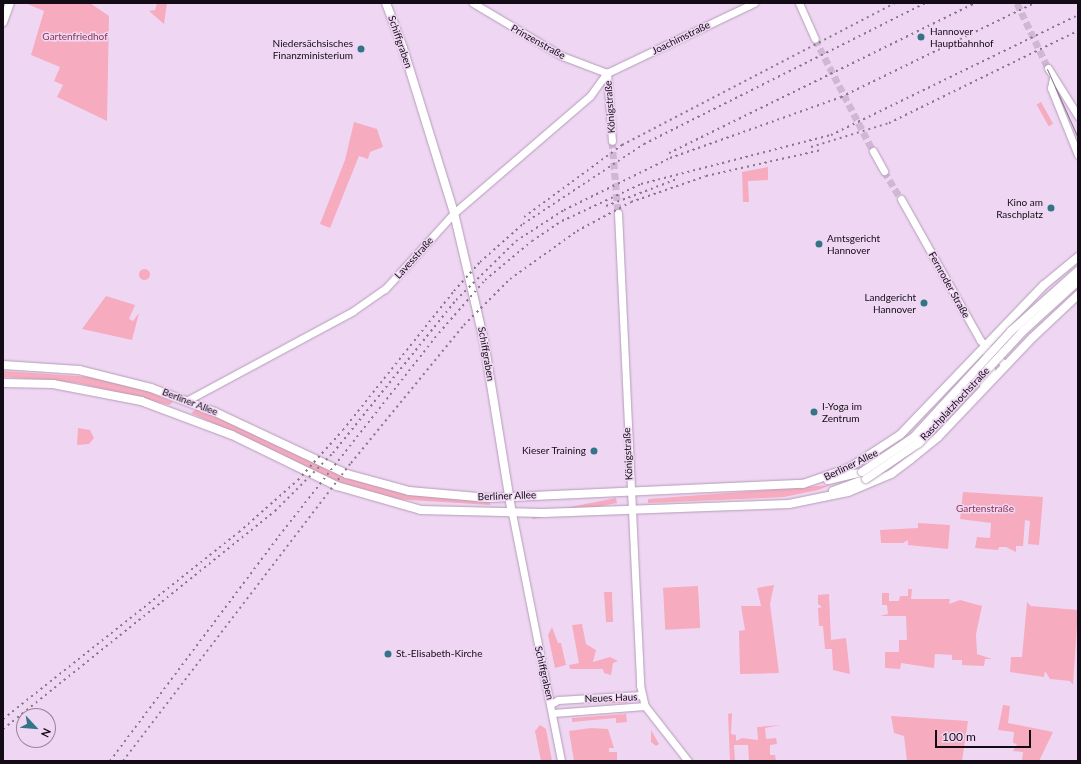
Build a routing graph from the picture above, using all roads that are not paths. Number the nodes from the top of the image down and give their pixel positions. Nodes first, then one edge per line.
1 (10, 3) edge
2 (386, 3) edge
3 (473, 3) edge
4 (754, 3) edge
5 (799, 3) edge
6 (3, 22) edge
7 (815, 39) tunnel mouth
8 (1048, 68) tunnel mouth
9 (607, 73) junction
10 (1053, 78) junction
11 (1078, 116) edge
12 (612, 141) tunnel mouth
13 (873, 151) tunnel mouth
14 (1078, 156) edge
15 (884, 171) tunnel mouth
16 (901, 199) tunnel mouth
17 (618, 212) tunnel mouth
18 (454, 213) junction
19 (1078, 257) edge
20 (1078, 271) edge
21 (1078, 281) edge
22 (1078, 295) edge
23 (984, 347) junction
24 (3, 365) edge
25 (1005, 365) junction
26 (3, 382) edge
27 (188, 400) junction
28 (970, 405) junction
29 (864, 475) junction
30 (815, 482) junction
31 (630, 493) junction
32 (509, 497) junction
33 (813, 498) junction
34 (632, 511) junction
35 (512, 513) junction
36 (642, 695) junction
37 (551, 704) junction
38 (645, 706) junction
39 (553, 713) junction
40 (561, 761) edge
41 (688, 761) edge

1 - 6 main road
2 - 18 main road, Schiffgraben
3 - 9 street, Prinzenstraße
4 - 9 street, Joachimstraße
5 - 7 street
8 - 10 street
9 - 12 street, Königstraße
9 - 18 street, Lavesstraße
10 - 11 street
10 - 14 street
13 - 15 street
16 - 23 street, Fernroder Straße
17 - 31 street, Königstraße
18 - 27 street, Lavesstraße
18 - 32 main road, Schiffgraben
19 - 23 main road, Berliner Allee
20 - 29 main road, Raschplatzhochstraße, bridge
21 - 29 main road, Raschplatzhochstraße, bridge
22 - 25 main road, Berliner Allee
23 - 25 street, Fernroder Straße
23 - 28 main road, Berliner Allee
23 - 30 main road, Berliner Allee
24 - 27 main road, Berliner Allee
25 - 28 main road, Berliner Allee
26 - 35 main road, Berliner Allee
27 - 32 main road, Berliner Allee
28 - 33 main road, Berliner Allee
29 - 30 main road, Raschplatzhochstraße
29 - 33 main road, Raschplatzhochstraße
30 - 31 main road, Berliner Allee
31 - 32 main road, Berliner Allee
31 - 34 street, Königstraße
32 - 35 main road, Schiffgraben
33 - 34 main road, Berliner Allee
34 - 35 main road, Berliner Allee
34 - 36 street, Königstraße
35 - 37 street, Schiffgraben
36 - 37 street, Neues Haus
36 - 38 street, Neues Haus
37 - 39 street, Schiffgraben
38 - 39 street, Neues Haus
38 - 41 street
39 - 40 street, Schiffgraben

